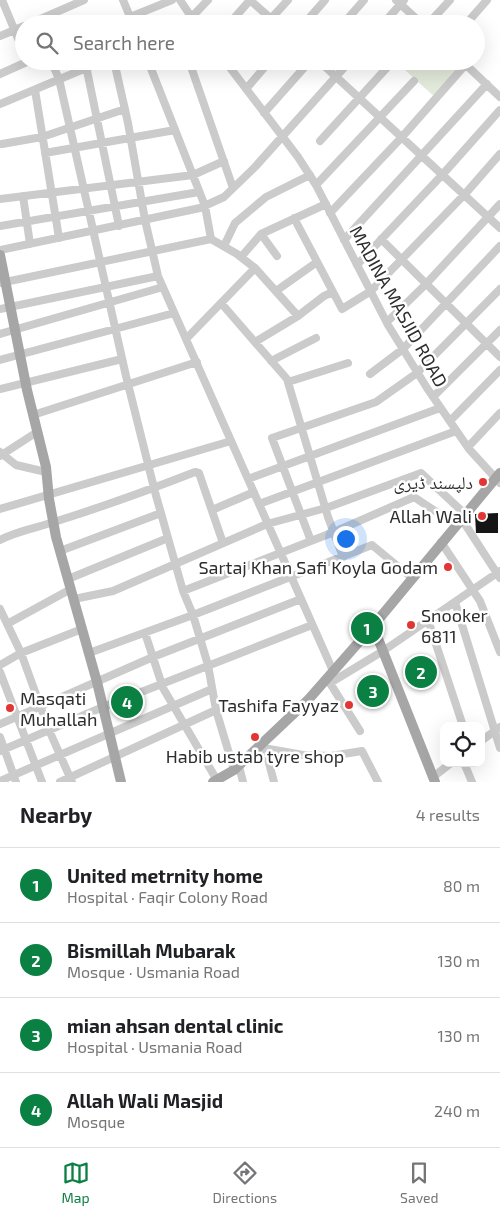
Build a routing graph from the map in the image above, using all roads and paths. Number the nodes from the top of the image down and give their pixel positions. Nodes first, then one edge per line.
1 (2, 0) edge
2 (84, 0) edge
3 (123, 0) edge
4 (172, 0) edge
5 (180, 0) edge
6 (208, 0) edge
7 (250, 0) edge
8 (288, 0) edge
9 (325, 0) edge
10 (364, 0) edge
11 (450, 0) edge
12 (487, 0) edge
13 (400, 1) edge
14 (50, 15) edge
15 (129, 15) edge
16 (141, 15) edge
17 (188, 15) edge
18 (196, 15) edge
19 (237, 15) edge
20 (264, 15) edge
21 (276, 15) edge
22 (312, 15) edge
23 (351, 15) edge
24 (390, 15) edge
25 (413, 15) edge
26 (436, 15) edge
27 (474, 15) edge
28 (14, 30) joint
29 (0, 36) edge
30 (15, 67) edge
31 (55, 70) edge
32 (76, 70) edge
33 (87, 70) edge
34 (116, 70) edge
35 (152, 70) edge
36 (192, 70) edge
37 (233, 70) edge
38 (262, 70) edge
39 (302, 70) edge
40 (329, 70) edge
41 (342, 70) edge
42 (386, 70) edge
43 (458, 70) edge
44 (472, 70) edge
45 (0, 74) edge
46 (336, 76) junction
47 (59, 80) junction
48 (414, 81) dead end
49 (487, 84) junction
50 (246, 89) junction
51 (35, 90) junction
52 (500, 96) edge
53 (360, 98) junction
54 (0, 104) edge
55 (125, 108) junction
56 (500, 110) edge
57 (264, 112) junction
58 (381, 117) junction
59 (97, 118) junction
60 (70, 127) junction
61 (175, 130) junction
62 (402, 136) junction
63 (42, 137) junction
64 (283, 137) junction
65 (131, 138) junction
66 (320, 142) dead end
67 (102, 143) junction
68 (2, 144) dead end
69 (75, 148) junction
70 (45, 153) junction
71 (500, 154) edge
72 (422, 155) junction
73 (224, 161) junction
74 (443, 174) junction
75 (193, 175) junction
76 (310, 175) junction
77 (138, 181) junction
78 (110, 185) junction
79 (316, 185) junction
80 (84, 188) junction
81 (233, 188) junction
82 (52, 192) junction
83 (199, 192) junction
84 (465, 194) junction
85 (23, 196) junction
86 (0, 198) edge
87 (142, 202) junction
88 (326, 204) junction
89 (500, 204) edge
90 (115, 206) junction
91 (205, 206) junction
92 (89, 211) junction
93 (330, 213) junction
94 (56, 216) junction
95 (488, 216) junction
96 (294, 218) junction
97 (145, 220) junction
98 (27, 221) junction
99 (0, 226) edge
100 (119, 226) junction
101 (500, 228) edge
102 (94, 231) junction
103 (261, 234) junction
104 (59, 238) junction
105 (211, 239) junction
106 (381, 239) junction
107 (344, 240) junction
108 (30, 244) junction
109 (224, 246) junction
110 (500, 246) edge
111 (0, 250) edge
112 (152, 252) junction
113 (0, 255) edge
114 (278, 256) dead end
115 (240, 257) junction
116 (402, 259) junction
117 (101, 262) junction
118 (317, 262) junction
119 (357, 265) junction
120 (255, 268) junction
121 (158, 276) junction
122 (3, 283) edge
123 (426, 284) junction
124 (106, 287) junction
125 (163, 287) junction
126 (500, 289) edge
127 (370, 291) junction
128 (276, 292) junction
129 (333, 292) junction
130 (110, 303) junction
131 (221, 303) junction
132 (446, 303) junction
133 (5, 308) edge
134 (174, 313) junction
135 (298, 316) junction
136 (387, 322) junction
137 (466, 324) junction
138 (115, 329) junction
139 (15, 330) junction
140 (500, 330) edge
141 (0, 334) edge
142 (316, 338) dead end
143 (186, 339) junction
144 (255, 342) junction
145 (487, 344) junction
146 (403, 349) junction
147 (20, 355) junction
148 (500, 357) edge
149 (122, 359) junction
150 (0, 360) edge
151 (271, 361) junction
152 (197, 362) junction
153 (348, 363) dead end
154 (500, 370) edge
155 (417, 373) junction
156 (370, 374) dead end
157 (288, 382) junction
158 (26, 383) junction
159 (128, 384) junction
160 (0, 389) edge
161 (433, 397) junction
162 (440, 408) junction
163 (500, 413) edge
164 (33, 415) junction
165 (450, 421) junction
166 (301, 428) junction
167 (456, 431) junction
168 (37, 432) junction
169 (231, 441) junction
170 (468, 447) junction
171 (1, 454) edge
172 (310, 456) junction
173 (148, 465) junction
174 (283, 466) junction
175 (46, 472) junction
176 (499, 478) edge
177 (248, 479) junction
178 (318, 482) junction
179 (154, 488) junction
180 (254, 492) junction
181 (292, 492) junction
182 (48, 494) junction
183 (259, 504) junction
184 (326, 508) junction
185 (0, 509) edge
186 (212, 510) junction
187 (161, 513) junction
188 (301, 515) junction
189 (461, 519) junction
190 (53, 523) junction
191 (267, 524) junction
192 (334, 532) junction
193 (168, 538) junction
194 (0, 540) edge
195 (311, 541) junction
196 (441, 542) junction
197 (223, 543) junction
198 (60, 551) junction
199 (280, 553) junction
200 (343, 557) junction
201 (176, 565) junction
202 (499, 574) edge
203 (291, 577) junction
204 (412, 578) junction
205 (71, 589) junction
206 (472, 589) junction
207 (184, 591) junction
208 (301, 599) junction
209 (455, 602) junction
210 (0, 609) edge
211 (193, 615) junction
212 (428, 620) junction
213 (8, 625) junction
214 (312, 625) junction
215 (372, 626) junction
216 (82, 629) junction
217 (0, 630) edge
218 (145, 633) junction
219 (200, 638) junction
220 (383, 651) junction
221 (500, 652) edge
222 (21, 653) junction
223 (89, 653) junction
224 (153, 657) junction
225 (0, 665) edge
226 (208, 665) junction
227 (0, 672) edge
228 (330, 678) junction
229 (98, 682) junction
230 (161, 684) junction
231 (212, 689) junction
232 (42, 706) junction
233 (173, 706) junction
234 (103, 707) junction
235 (216, 710) junction
236 (17, 716) junction
237 (462, 722) edge
238 (0, 724) edge
239 (185, 725) junction
240 (497, 729) edge
241 (49, 730) junction
242 (360, 731) dead end
243 (109, 734) junction
244 (0, 737) edge
245 (485, 738) edge
246 (25, 740) junction
247 (262, 748) junction
248 (500, 748) edge
249 (2, 750) edge
250 (60, 755) junction
251 (115, 758) junction
252 (35, 766) junction
253 (447, 767) edge
254 (466, 767) edge
255 (236, 768) junction
256 (14, 778) edge
257 (434, 779) edge
258 (71, 780) edge
259 (0, 781) edge
260 (216, 781) edge
261 (42, 782) edge
262 (60, 782) edge
263 (121, 782) edge
264 (243, 782) edge
265 (274, 782) edge
266 (378, 782) edge
267 (472, 782) edge

1 - 28 street
2 - 14 street
3 - 15 street
4 - 16 street
5 - 17 street
6 - 18 street
7 - 19 street
7 - 20 street
8 - 21 street
9 - 22 street
10 - 23 street
11 - 26 street
12 - 27 street
13 - 24 street
13 - 25 street
28 - 29 street
30 - 45 street
31 - 47 street
32 - 47 street
33 - 59 street
34 - 55 street
35 - 61 street
36 - 73 street
37 - 50 street, MADINA MASJID ROAD
38 - 50 street
39 - 57 street
40 - 46 street
41 - 46 street
42 - 53 street
43 - 62 street
44 - 49 street
46 - 53 street
46 - 64 street
47 - 51 street
47 - 60 street
48 - 58 street
49 - 52 street
49 - 72 street
50 - 57 street, MADINA MASJID ROAD
51 - 54 street
51 - 63 street
53 - 58 street
53 - 66 street
55 - 59 street
55 - 65 street
56 - 74 street
57 - 64 street, MADINA MASJID ROAD
58 - 62 street
58 - 79 street
59 - 60 street
59 - 67 street
60 - 63 street
60 - 69 street
61 - 65 street
61 - 75 street
62 - 72 street
62 - 93 street
63 - 68 street
63 - 70 street
64 - 76 street, MADINA MASJID ROAD
64 - 81 street
65 - 67 street
65 - 77 street
67 - 69 street
67 - 78 street
69 - 70 street
69 - 80 street
70 - 82 street
71 - 84 street
72 - 74 street
72 - 107 street
73 - 75 street
73 - 81 street
74 - 84 street
74 - 106 street
75 - 77 street
75 - 83 street
76 - 79 street, MADINA MASJID ROAD
76 - 109 street
77 - 78 street
77 - 87 street
78 - 80 street
78 - 90 street
79 - 88 street, MADINA MASJID ROAD
80 - 82 street
80 - 92 street
81 - 91 street
82 - 85 street
82 - 94 street
83 - 87 street
83 - 91 street
84 - 95 street
84 - 116 street
85 - 86 street
85 - 98 street
87 - 90 street
87 - 97 street
88 - 93 street, MADINA MASJID ROAD
88 - 96 street
89 - 95 street
90 - 92 street
90 - 100 street
91 - 97 street
91 - 105 street
92 - 94 street
92 - 102 street
93 - 107 street, MADINA MASJID ROAD
94 - 98 street
94 - 104 street
95 - 101 street
95 - 123 street
96 - 103 street
96 - 118 street
97 - 100 street
97 - 112 street
98 - 99 street
98 - 108 street
100 - 102 street
102 - 104 street
102 - 117 street
103 - 114 street
103 - 115 street
104 - 108 street
105 - 109 street
105 - 112 street
106 - 116 street
106 - 119 street
107 - 119 street, MADINA MASJID ROAD
108 - 111 street
109 - 115 street
110 - 132 street
112 - 117 street
112 - 121 street
113 - 122 main road
115 - 120 street
116 - 123 street
116 - 127 street
117 - 122 street
117 - 124 street
118 - 128 street
118 - 129 street
119 - 127 street, MADINA MASJID ROAD
120 - 128 street
120 - 131 street
121 - 124 street
121 - 125 street
122 - 133 main road
123 - 132 street
123 - 136 street
124 - 130 street
124 - 133 street
125 - 130 street
125 - 134 street
126 - 137 street
127 - 129 street
127 - 136 street, MADINA MASJID ROAD
128 - 135 street
129 - 135 street
130 - 138 street
130 - 139 street
131 - 143 street
131 - 144 street
132 - 137 street
132 - 146 street
133 - 139 main road
134 - 138 street
134 - 143 street
135 - 144 street
136 - 146 street, MADINA MASJID ROAD
137 - 145 street
137 - 155 street
138 - 147 street
138 - 149 street
139 - 141 street
139 - 147 main road
140 - 145 street
142 - 151 street
143 - 152 street
144 - 151 street
145 - 148 street
145 - 161 street
146 - 155 street, MADINA MASJID ROAD
146 - 156 street
147 - 150 street
147 - 158 main road
149 - 158 street
149 - 159 street
151 - 157 street
152 - 159 street
152 - 169 street
153 - 157 street
154 - 165 street
155 - 161 street, MADINA MASJID ROAD
155 - 166 street
157 - 166 street
158 - 160 street
158 - 164 main road
159 - 164 street
159 - 173 street
161 - 162 street, MADINA MASJID ROAD
162 - 165 street, MADINA MASJID ROAD
162 - 172 street
163 - 170 street
164 - 168 main road
165 - 167 street, MADINA MASJID ROAD
166 - 172 street
166 - 174 street
167 - 170 street, MADINA MASJID ROAD
167 - 178 street
168 - 171 street
168 - 175 main road
169 - 173 street
169 - 177 street
170 - 176 street, MADINA MASJID ROAD
171 - 175 street
172 - 174 street
172 - 178 street
173 - 179 street
173 - 182 street
174 - 177 street
174 - 181 street
175 - 182 main road
176 - 189 main road
177 - 180 street
178 - 181 street
178 - 184 street
179 - 186 street
179 - 187 street
179 - 190 street
180 - 183 street
180 - 186 street
181 - 183 street
181 - 188 street
182 - 185 street
182 - 190 main road
183 - 191 street
184 - 188 street
184 - 189 street
184 - 192 street
186 - 197 street
187 - 193 street
187 - 198 street
188 - 191 street
188 - 195 street
189 - 192 street
189 - 196 main road
189 - 202 street
190 - 194 street
190 - 198 main road
191 - 197 street
191 - 199 street
192 - 195 street
192 - 200 street
193 - 201 street
193 - 205 street
195 - 199 street
196 - 204 main road
196 - 206 street
197 - 201 street
198 - 205 main road
199 - 203 street
199 - 207 street
200 - 203 street
200 - 204 street
201 - 205 street
201 - 207 street
202 - 206 street
203 - 208 street
203 - 211 street
204 - 215 main road
205 - 213 street
205 - 216 main road
206 - 209 street
206 - 221 street
207 - 211 street
208 - 214 street
208 - 219 street
209 - 212 street
209 - 240 street
210 - 213 street
211 - 218 street
211 - 219 street
212 - 220 street
212 - 237 street
213 - 217 street
213 - 222 street
214 - 226 street
214 - 228 street
215 - 220 main road
215 - 228 main road
216 - 222 street
216 - 223 main road
218 - 223 street
218 - 224 street
219 - 224 street
219 - 226 street
220 - 228 street
220 - 257 main road
222 - 225 street
222 - 232 street
223 - 229 main road
224 - 229 street
224 - 230 street
226 - 230 street
226 - 231 street
227 - 236 street
228 - 242 street
228 - 247 main road
229 - 232 street
229 - 234 main road
230 - 233 street
230 - 234 street
231 - 233 street
231 - 235 street
232 - 236 street
232 - 241 street
233 - 239 street
233 - 243 street
234 - 241 street
234 - 243 main road
235 - 239 street
235 - 255 street
236 - 238 street
236 - 246 street
239 - 251 street
239 - 260 street
240 - 245 street
240 - 248 street
241 - 246 street
241 - 250 street
243 - 250 street
243 - 251 main road
244 - 249 street
246 - 249 street
246 - 252 street
247 - 255 main road
247 - 265 street
247 - 266 street
249 - 256 street
250 - 252 street
250 - 258 street
251 - 258 street
251 - 263 main road
252 - 256 street
252 - 261 street
253 - 257 street
254 - 267 street
255 - 260 main road
255 - 264 street
256 - 259 street
258 - 262 street

